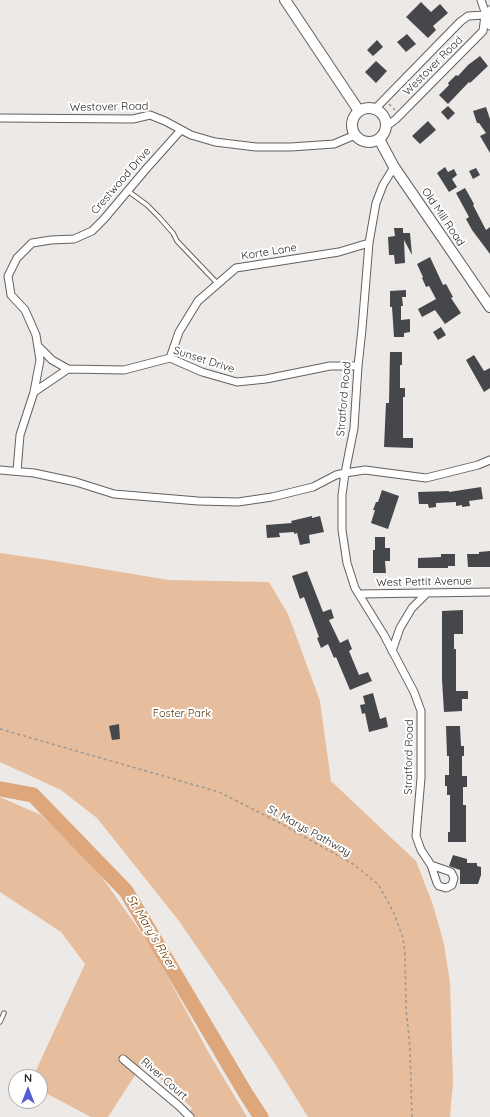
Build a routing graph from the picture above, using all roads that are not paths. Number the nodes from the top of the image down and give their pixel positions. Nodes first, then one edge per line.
1 (285, 0) edge
2 (481, 0) edge
3 (488, 14) edge
4 (490, 26) edge
5 (375, 109) junction
6 (359, 111) junction
7 (0, 118) edge
8 (387, 126) junction
9 (181, 130) junction
10 (355, 135) junction
11 (379, 139) junction
12 (394, 166) junction
13 (128, 191) junction
14 (370, 243) junction
15 (217, 283) junction
16 (490, 308) edge
17 (38, 346) junction
18 (170, 358) junction
19 (358, 366) junction
20 (68, 369) junction
21 (34, 392) junction
22 (490, 460) edge
23 (0, 470) edge
24 (17, 471) junction
25 (345, 472) junction
26 (490, 592) edge
27 (427, 593) junction
28 (359, 594) junction
29 (392, 651) junction
30 (431, 865) dead end
31 (4, 1013) dead end
32 (0, 1022) edge
33 (123, 1059) dead end
34 (190, 1117) edge

1 - 6 main road
2 - 3 street
3 - 4 street
3 - 5 street, Westover Road
3 - 8 street, Westover Road
5 - 6 main road
5 - 8 main road
6 - 10 main road
7 - 9 street, Westover Road
8 - 11 main road
9 - 10 street, Westover Road
9 - 13 street, Crestwood Drive
10 - 11 main road
11 - 12 main road, Old Mill Road
12 - 14 street, Stratford Road
12 - 16 main road, Old Mill Road
13 - 15 lane
13 - 17 street, Crestwood Drive
14 - 15 street, Korte Lane
14 - 19 street, Stratford Road
15 - 18 street, Korte Lane
17 - 20 street, Sunset Drive
17 - 21 street, Crestwood Drive
18 - 19 street, Sunset Drive
18 - 20 street, Sunset Drive
19 - 25 street, Stratford Road
20 - 21 street
21 - 24 street, Crestwood Drive
22 - 25 street
23 - 24 street
24 - 25 street
25 - 28 street, Stratford Road
26 - 27 street, West Pettit Avenue
27 - 28 street, West Pettit Avenue
27 - 29 street
28 - 29 street, Stratford Road
29 - 30 street, Stratford Road
31 - 32 lane
33 - 34 street, River Court

